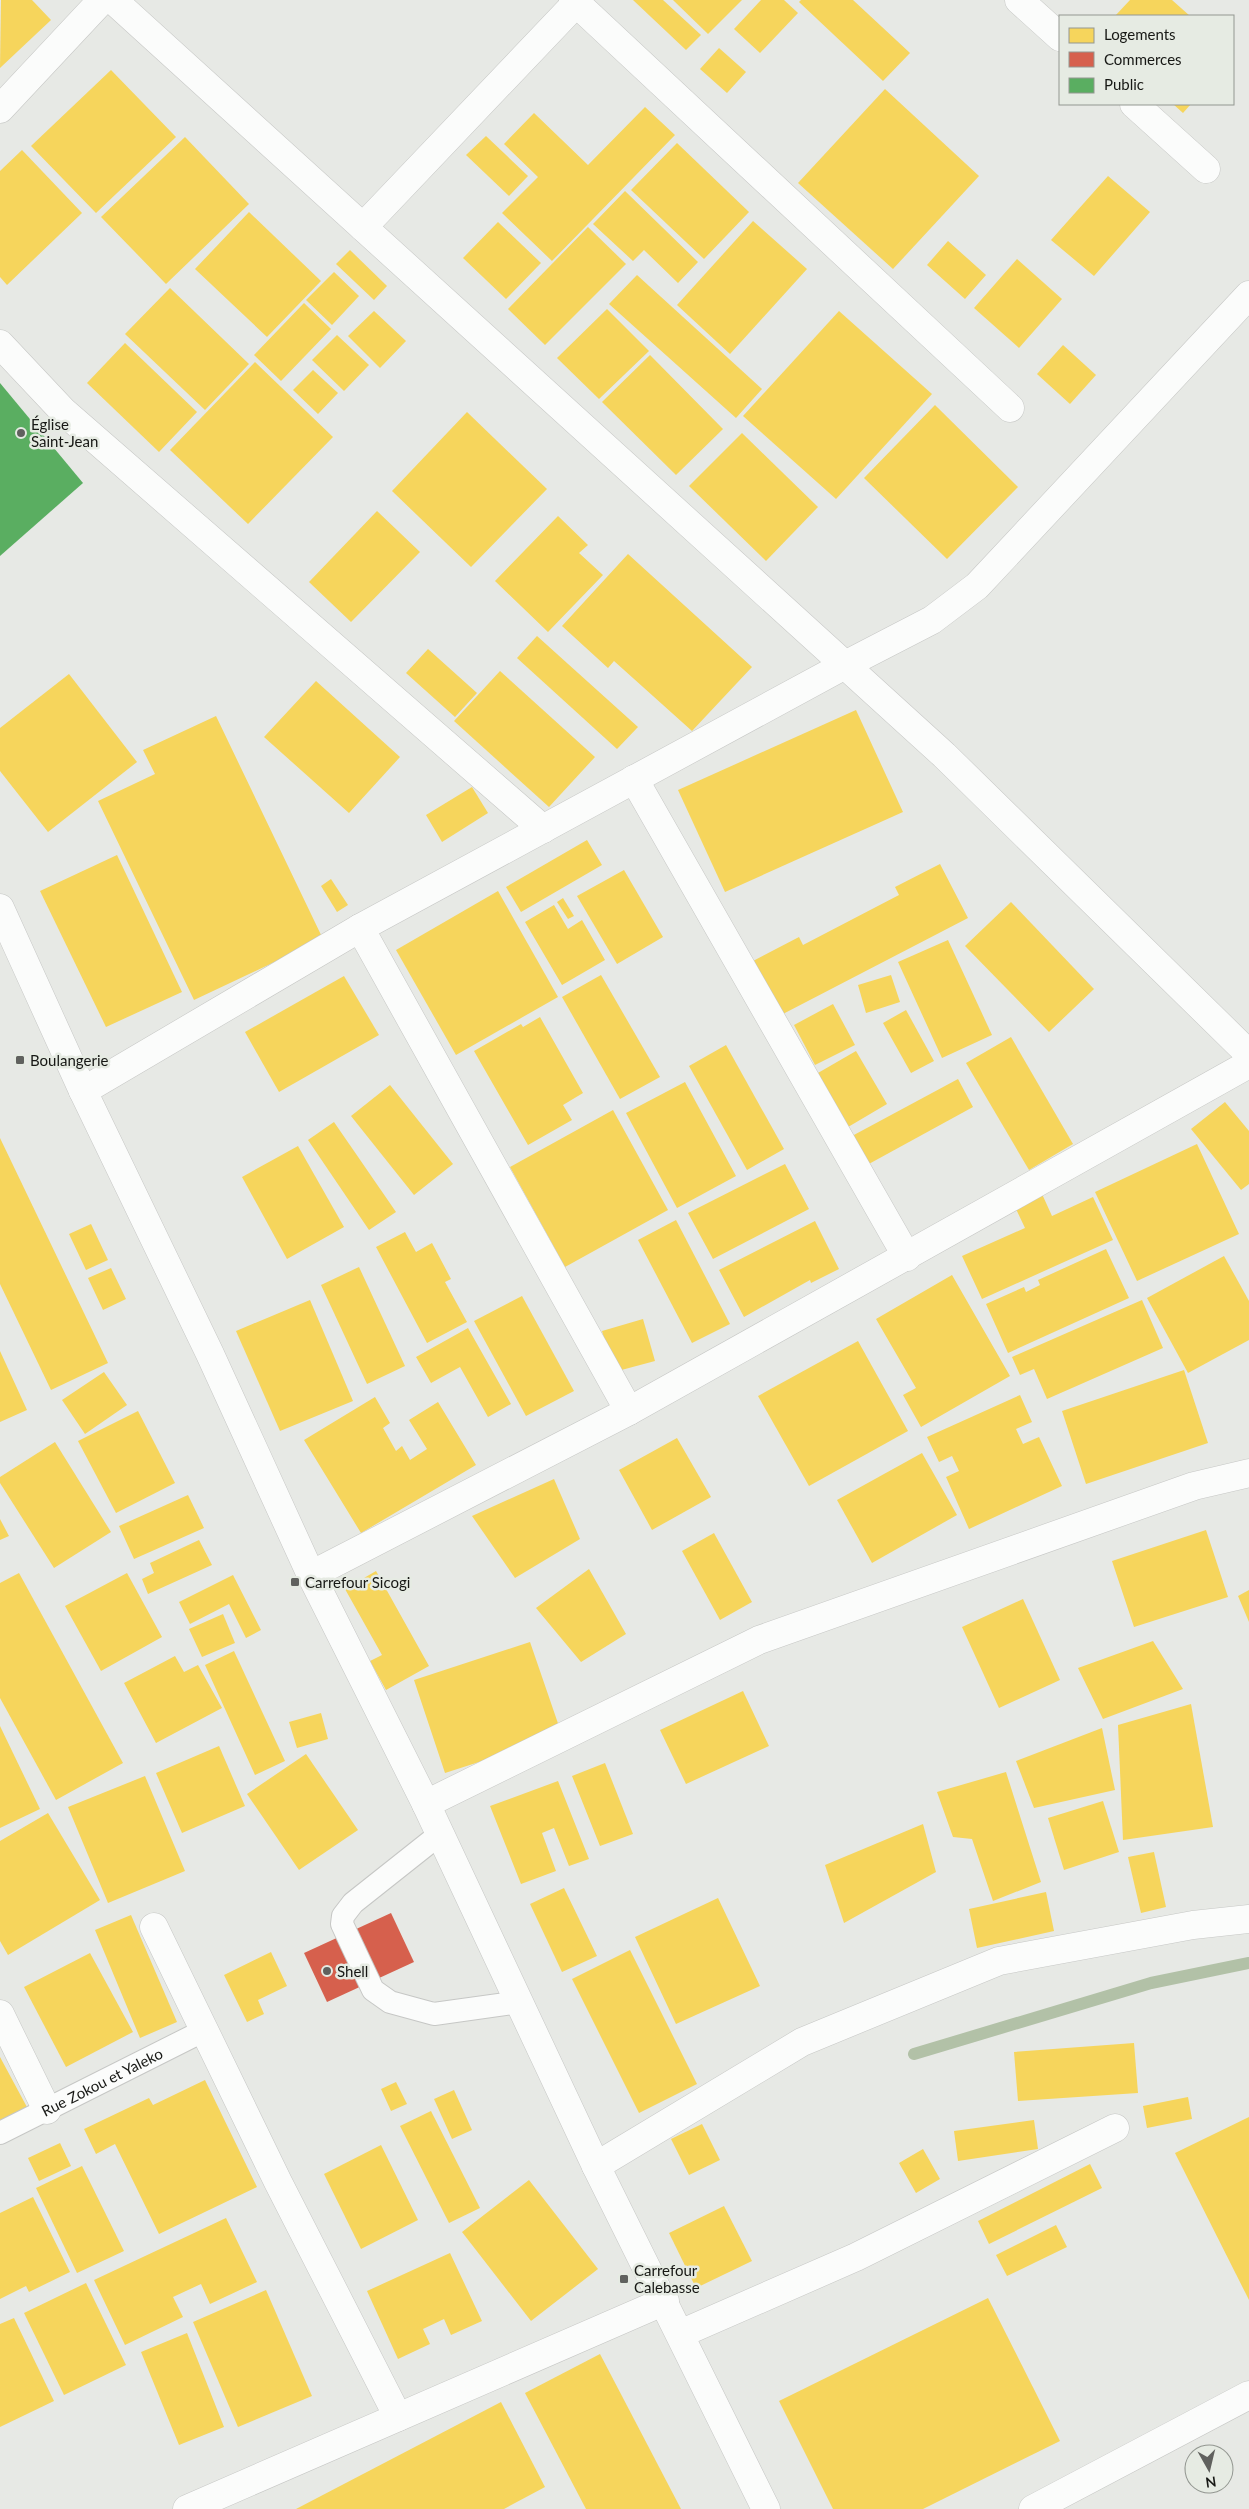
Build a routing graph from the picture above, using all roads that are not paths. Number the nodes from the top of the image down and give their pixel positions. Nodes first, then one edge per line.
1 (102, 0) edge
2 (112, 0) edge
3 (1019, 0) edge
4 (576, 1) edge
5 (1059, 36) edge
6 (1135, 105) edge
7 (0, 109) edge
8 (1206, 169) dead end
9 (363, 227) junction
10 (1249, 295) edge
11 (0, 344) edge
12 (1010, 408) dead end
13 (844, 664) junction
14 (634, 779) junction
15 (544, 829) junction
16 (0, 908) edge
17 (360, 928) junction
18 (1249, 1054) edge
19 (1249, 1064) edge
20 (83, 1092) junction
21 (907, 1256) junction
22 (629, 1411) junction
23 (1249, 1473) edge
24 (311, 1575) junction
25 (426, 1804) junction
26 (440, 1834) junction
27 (1249, 1919) edge
28 (154, 1927) dead end
29 (519, 2002) junction
30 (0, 2014) edge
31 (203, 2031) junction
32 (47, 2110) junction
33 (1115, 2128) dead end
34 (0, 2133) edge
35 (596, 2166) junction
36 (665, 2301) junction
37 (680, 2334) junction
38 (1249, 2395) edge
39 (398, 2417) junction
40 (187, 2509) edge
41 (766, 2509) edge
42 (1033, 2509) edge

1 - 7 street
2 - 9 street
3 - 5 street
4 - 9 street
4 - 12 street
6 - 8 street
9 - 13 street
10 - 13 street
11 - 15 street
13 - 14 street
13 - 18 street
14 - 15 street
14 - 21 street
15 - 17 street
16 - 20 street
17 - 20 street
17 - 22 street
19 - 21 street
20 - 24 street
21 - 22 street
22 - 24 street
23 - 25 street
24 - 25 street
25 - 26 street
26 - 29 street
26 - 29 lane
27 - 35 street
28 - 31 street
29 - 35 street
30 - 32 street
31 - 32 lane, Rue Zokou et Yaleko
31 - 39 street
32 - 34 lane, Rue Zokou et Yaleko
33 - 37 street
35 - 36 street
36 - 37 street
36 - 39 street
37 - 41 street
38 - 42 street
39 - 40 street

